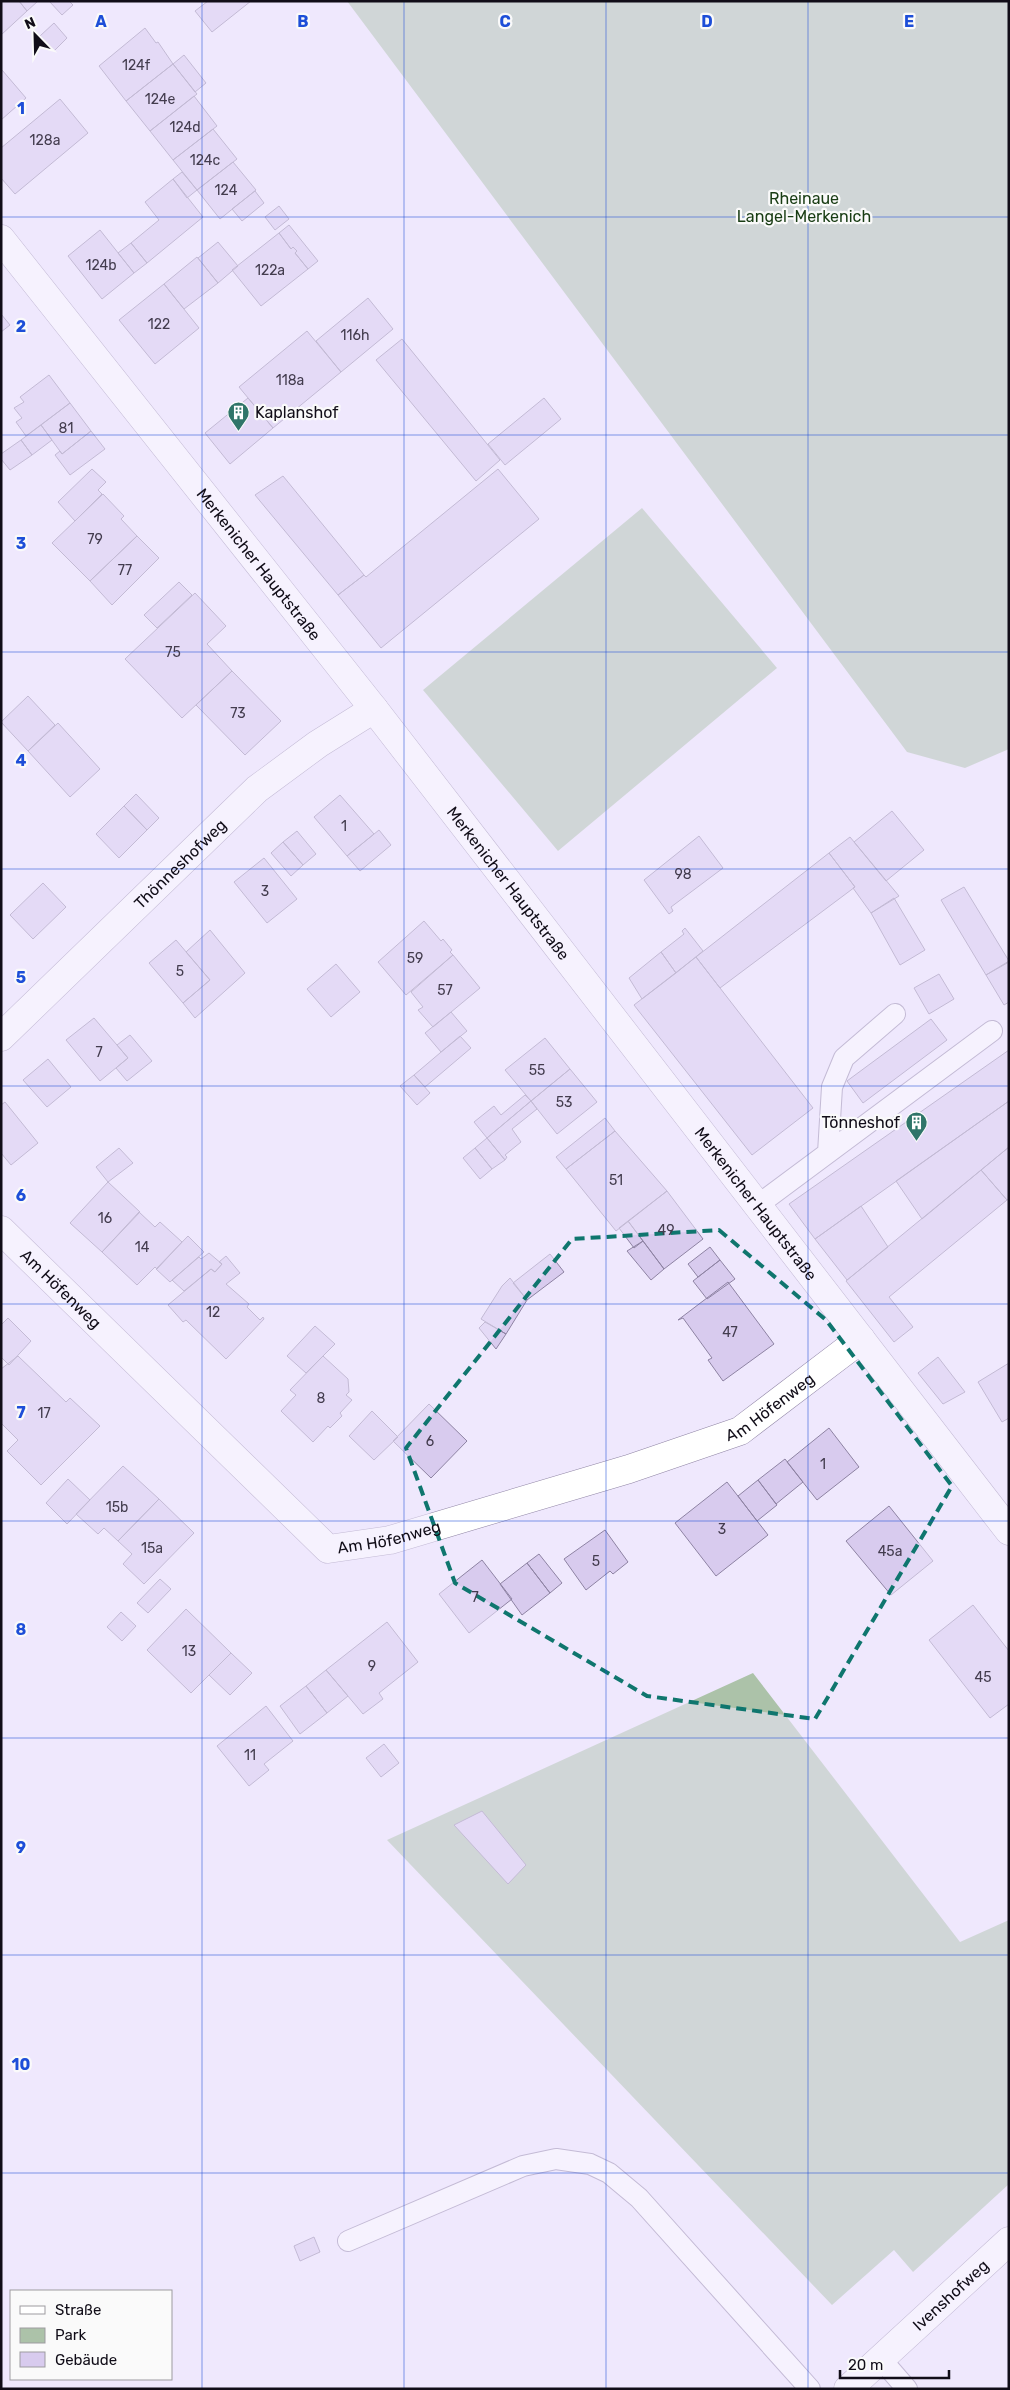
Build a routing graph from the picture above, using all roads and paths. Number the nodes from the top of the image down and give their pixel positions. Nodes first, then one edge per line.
1 (1, 239) edge
2 (374, 710) junction
3 (895, 1014) dead end
4 (992, 1032) dead end
5 (1, 1037) edge
6 (828, 1153) junction
7 (758, 1205) junction
8 (1, 1230) edge
9 (861, 1339) junction
10 (1009, 1531) edge
11 (348, 2241) dead end
12 (1009, 2241) edge
13 (881, 2359) junction
14 (810, 2389) edge
15 (848, 2389) edge
16 (907, 2389) edge

1 - 2 street, Merkenicher Hauptstraße
2 - 5 street, Thönneshofweg
2 - 7 street, Merkenicher Hauptstraße
3 - 6 lane
4 - 6 lane
6 - 7 lane
7 - 9 street, Merkenicher Hauptstraße
8 - 9 street, Am Höfenweg
9 - 10 street, Merkenicher Hauptstraße
11 - 14 lane
12 - 13 street, Ivenshofweg
13 - 15 street, Ivenshofweg
13 - 16 lane

